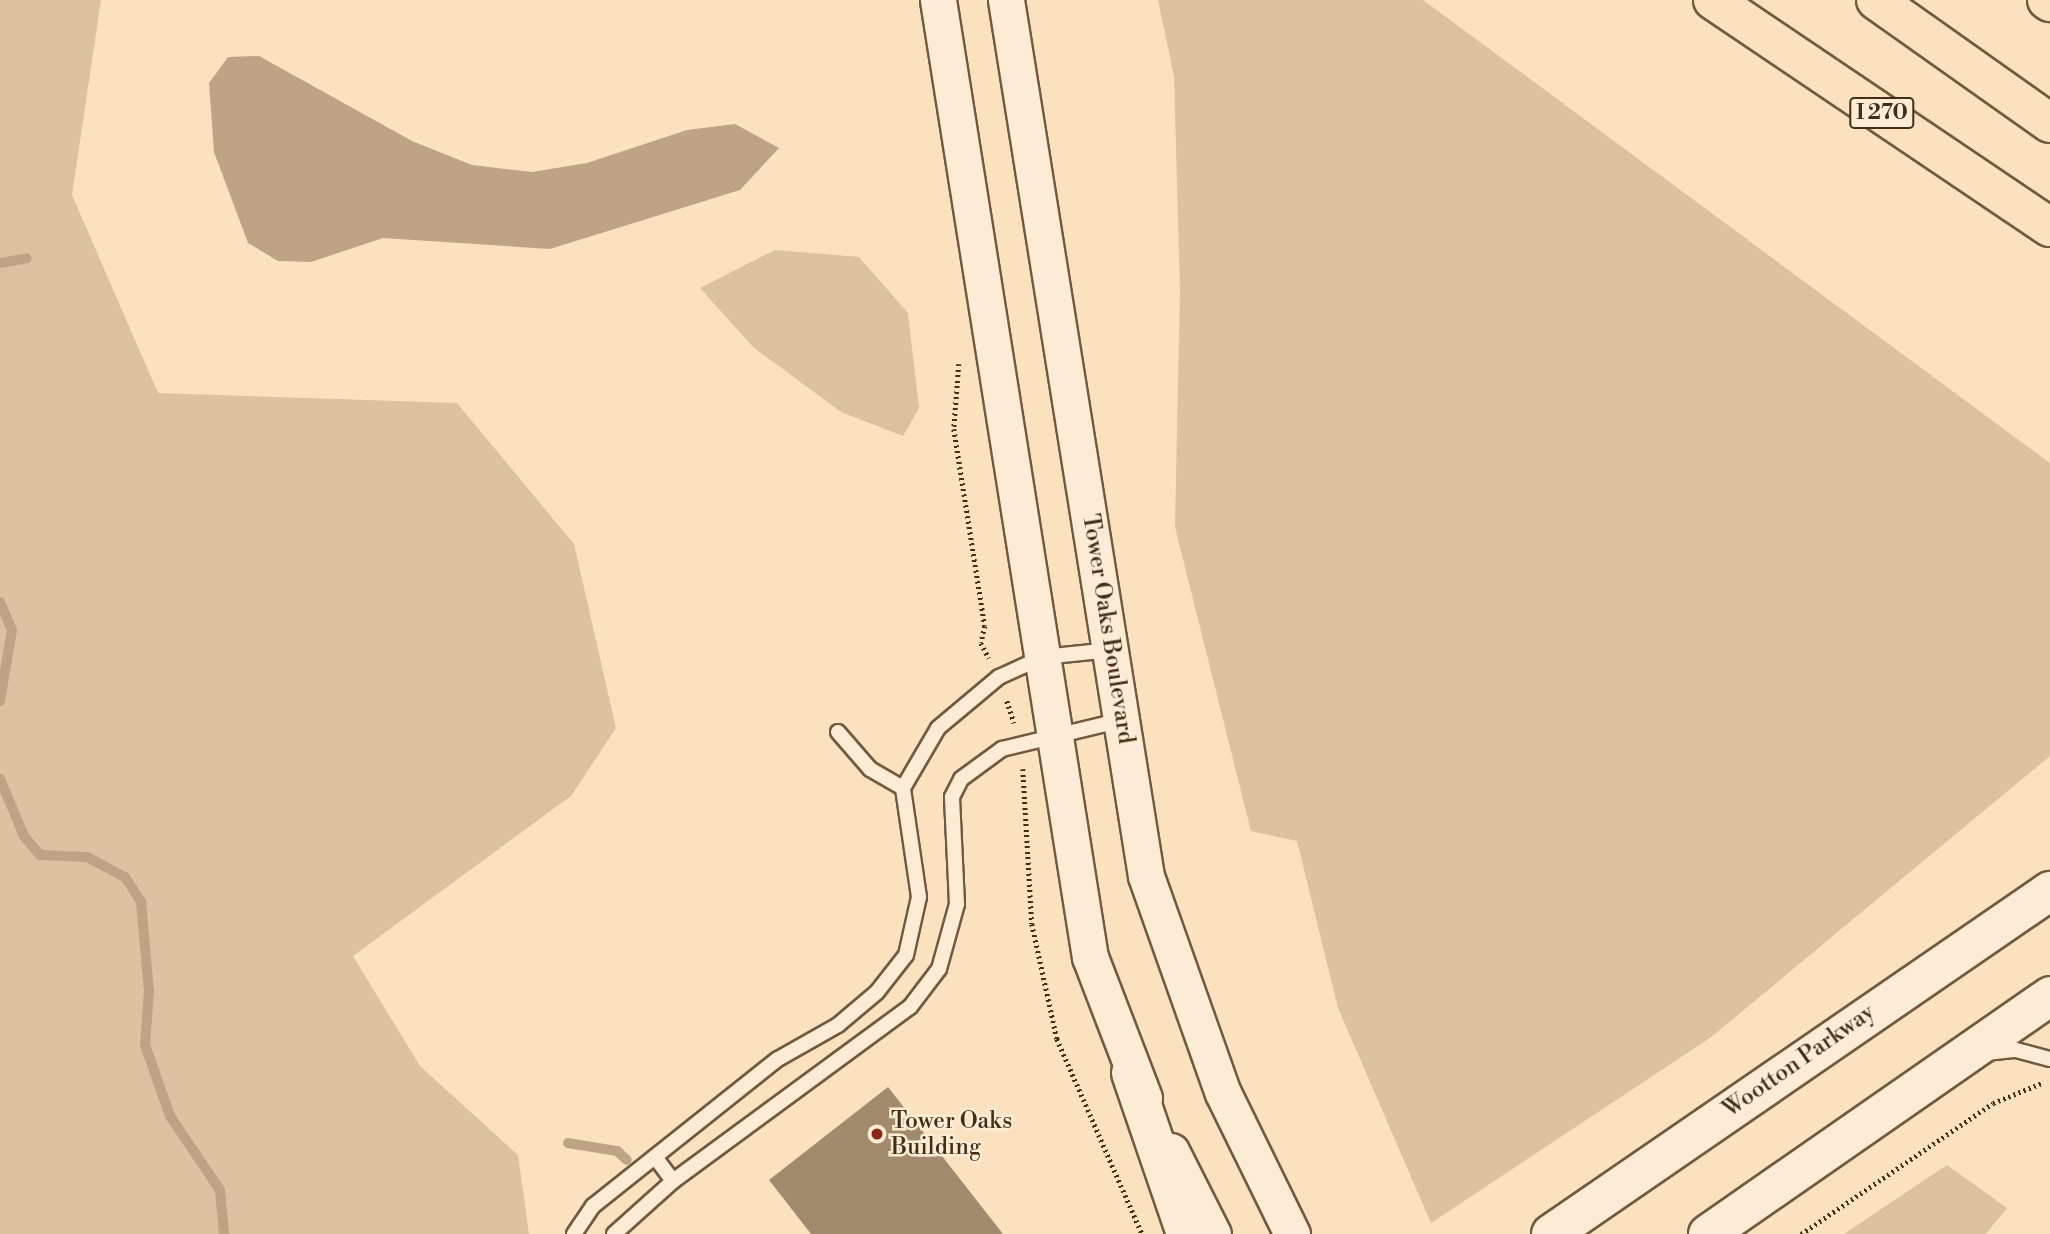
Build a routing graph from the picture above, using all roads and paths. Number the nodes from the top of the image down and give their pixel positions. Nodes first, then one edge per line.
1 (938, 0) edge
2 (1006, 0) edge
3 (1713, 0) edge
4 (1876, 0) edge
5 (2050, 123) edge
6 (2050, 227) edge
7 (960, 355) dead end
8 (1113, 650) junction
9 (1043, 657) junction
10 (999, 677) junction
11 (1123, 720) junction
12 (838, 732) dead end
13 (1055, 736) junction
14 (1020, 744) junction
15 (903, 788) junction
16 (2050, 891) edge
17 (2050, 996) edge
18 (1967, 1055) junction
19 (2050, 1059) edge
20 (1131, 1073) junction
21 (2050, 1081) edge
22 (655, 1157) junction
23 (673, 1181) junction
24 (574, 1234) edge
25 (614, 1234) edge
26 (1142, 1234) edge
27 (1186, 1234) edge
28 (1213, 1234) edge
29 (1292, 1234) edge
30 (1551, 1234) edge
31 (1708, 1234) edge
32 (1801, 1234) edge

1 - 9 street
2 - 8 street, Tower Oaks Boulevard
3 - 6 highway, I 270
4 - 5 highway
7 - 10 path
8 - 9 lane
8 - 11 street, Tower Oaks Boulevard
9 - 10 lane
9 - 13 street
10 - 14 path
10 - 15 lane
11 - 13 lane
11 - 29 street, Tower Oaks Boulevard
12 - 15 lane
13 - 14 lane
13 - 20 street
14 - 23 lane
14 - 26 path
15 - 22 lane
16 - 30 main road, Wootton Parkway
17 - 18 main road
18 - 19 lane
18 - 31 main road
20 - 27 main road
20 - 28 street
21 - 32 path
22 - 23 lane
22 - 24 lane
23 - 25 lane

